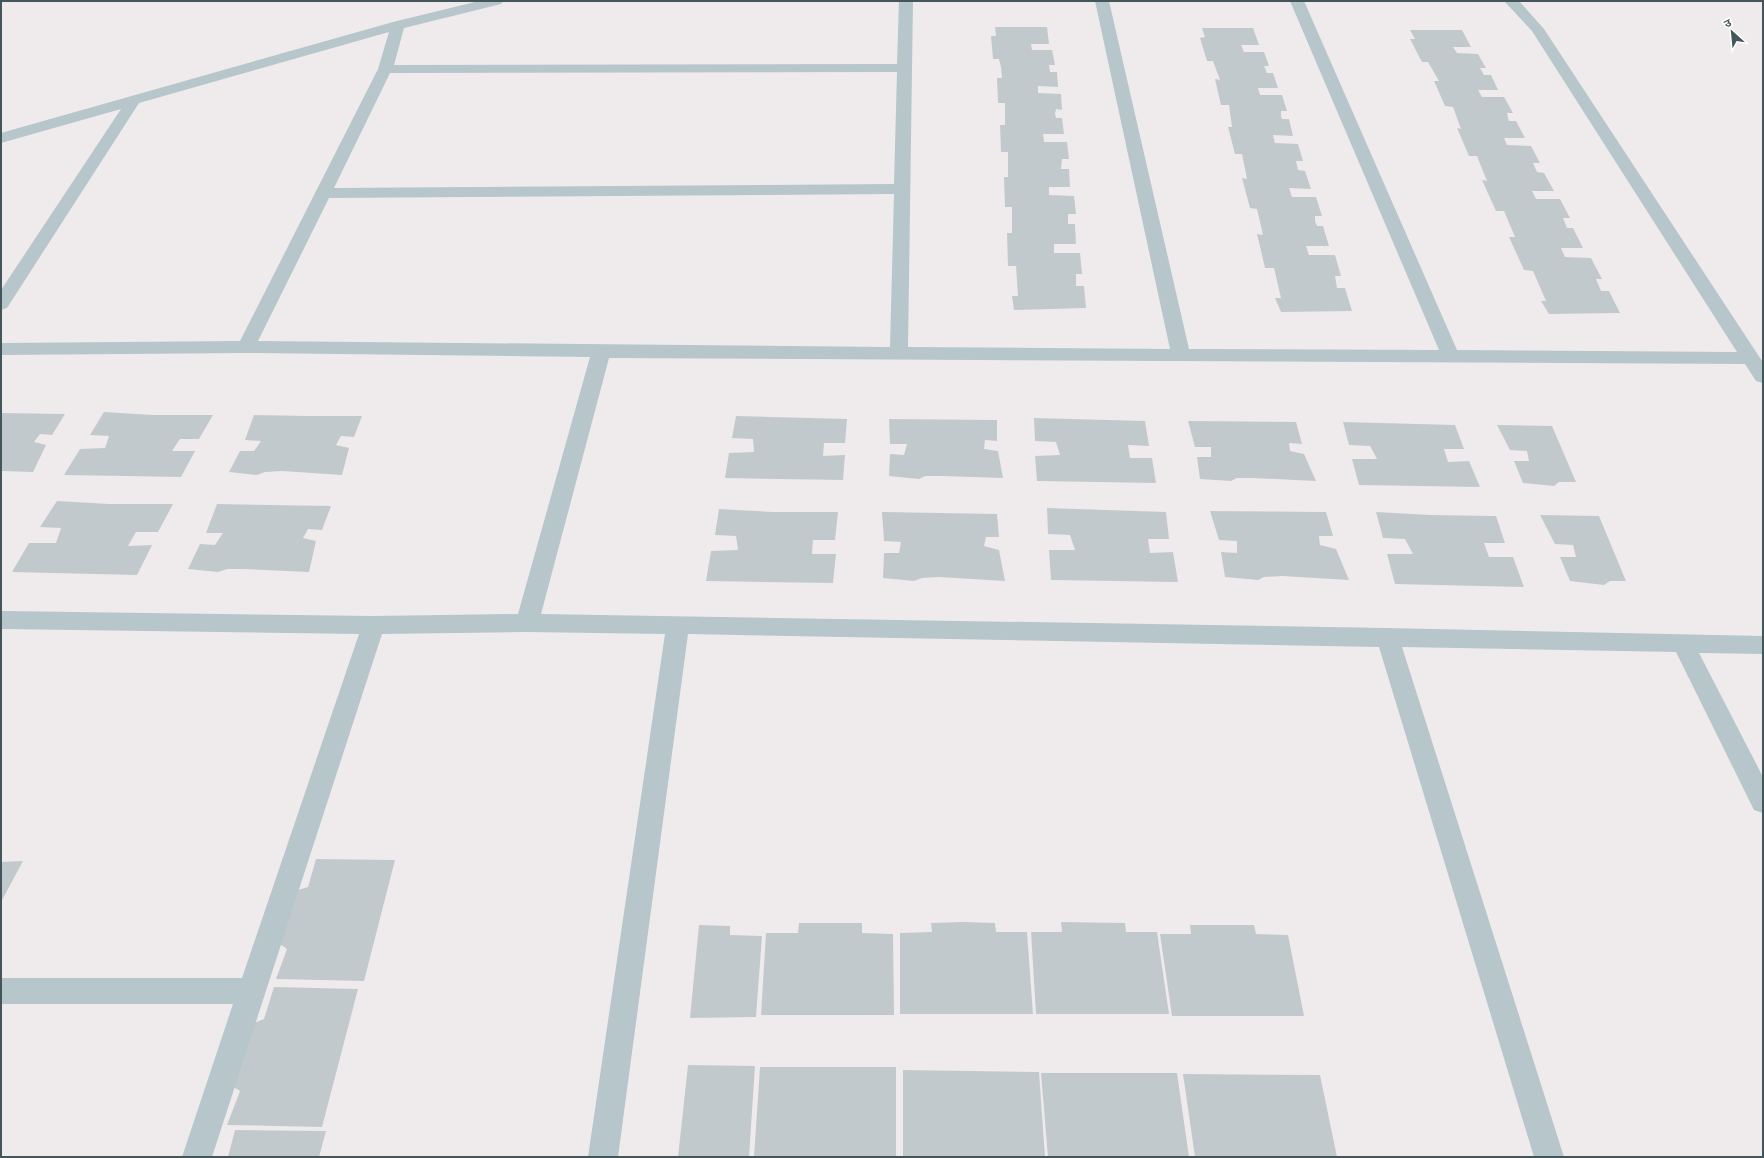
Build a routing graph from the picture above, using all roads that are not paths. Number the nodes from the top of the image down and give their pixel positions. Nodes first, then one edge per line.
1 (496, 1) edge
2 (906, 1) edge
3 (1102, 1) edge
4 (1297, 1) edge
5 (1511, 1) edge
6 (398, 25) junction
7 (904, 68) junction
8 (385, 69) junction
9 (134, 100) junction
10 (1, 138) edge
11 (902, 189) junction
12 (324, 193) junction
13 (1, 304) edge
14 (246, 347) junction
15 (1, 348) edge
16 (601, 352) junction
17 (900, 354) junction
18 (1181, 355) junction
19 (1451, 357) junction
20 (1751, 358) junction
21 (1763, 377) edge
22 (1, 620) edge
23 (527, 624) junction
24 (373, 625) junction
25 (678, 625) junction
26 (1387, 637) junction
27 (1683, 643) junction
28 (1763, 644) edge
29 (1763, 802) edge
30 (252, 991) junction
31 (1, 992) edge
32 (197, 1157) edge
33 (603, 1157) edge
34 (1549, 1157) edge

1 - 6 street
2 - 7 street
3 - 18 street
4 - 19 street
5 - 20 street
6 - 8 street
6 - 9 street
7 - 8 street
7 - 11 street
8 - 12 street
9 - 10 street
9 - 13 street
11 - 12 street
11 - 17 street
12 - 14 street
14 - 15 street
14 - 16 street
16 - 17 street
16 - 23 street
17 - 18 street
18 - 19 street
19 - 20 street
20 - 21 street
22 - 24 street
23 - 24 street
23 - 25 street
24 - 30 street
25 - 26 street
25 - 33 street
26 - 27 street
26 - 34 street
27 - 28 street
27 - 29 street
30 - 31 street
30 - 32 street

